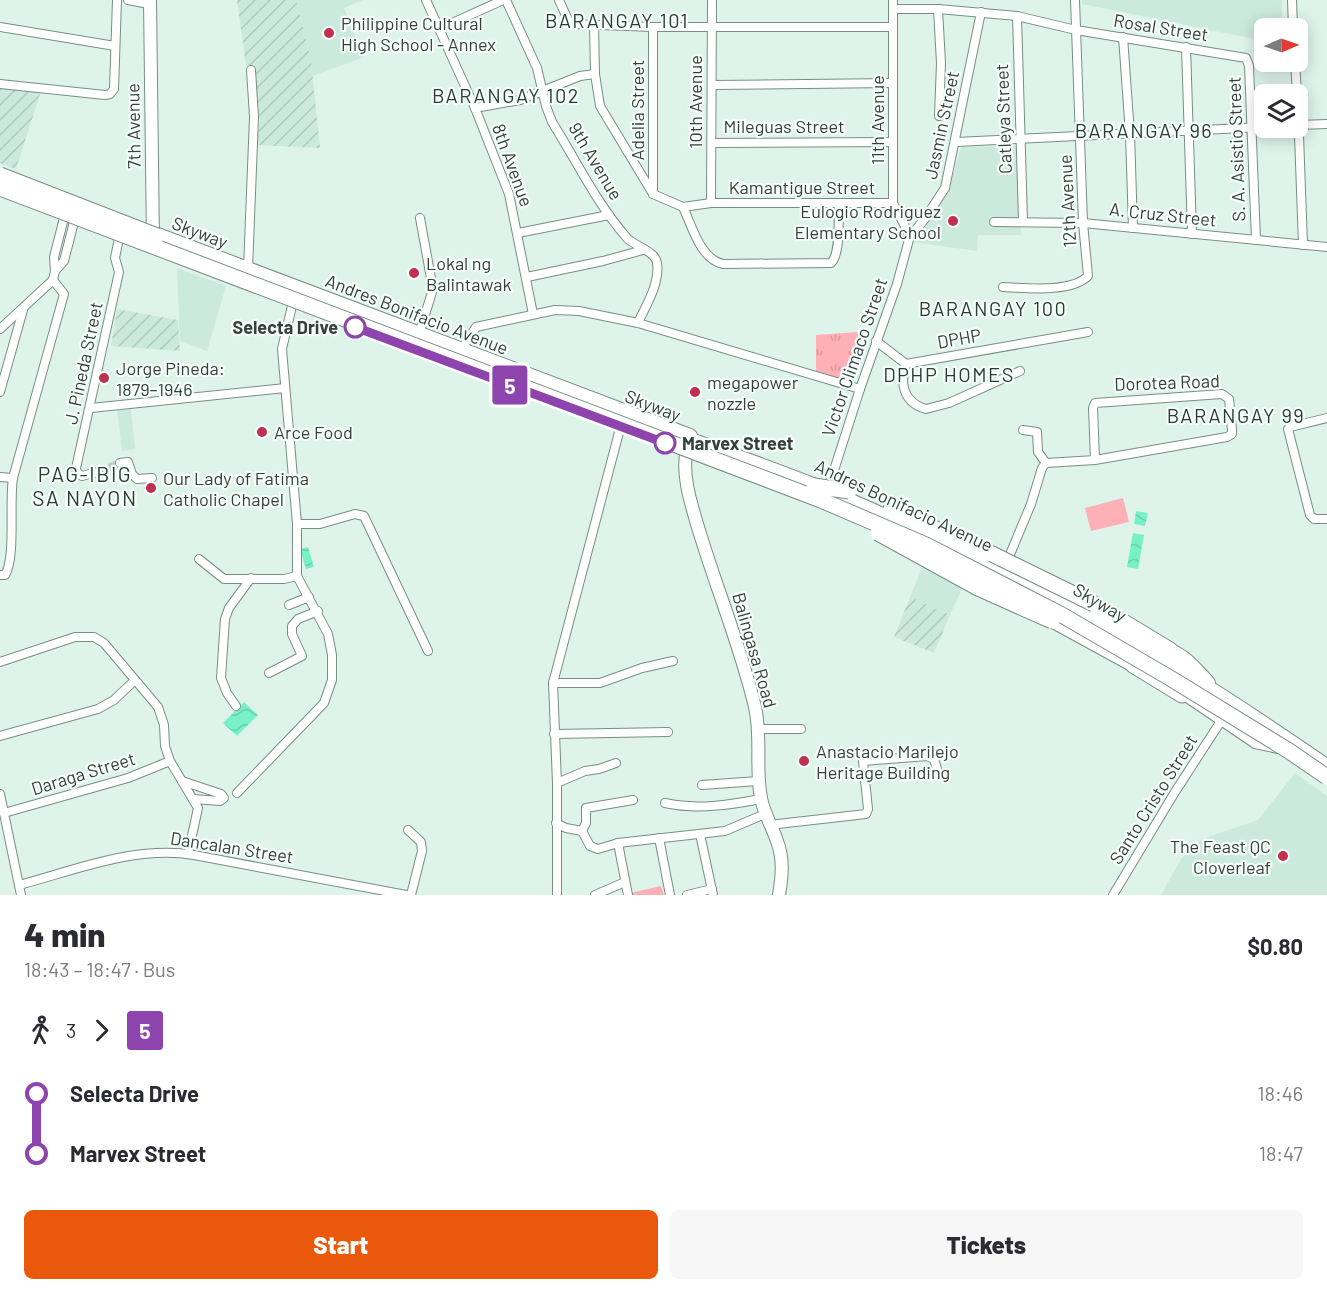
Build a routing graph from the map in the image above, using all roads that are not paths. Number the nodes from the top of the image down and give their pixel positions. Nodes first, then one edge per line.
1 (117, 0) edge
2 (128, 0) edge
3 (426, 0) edge
4 (505, 0) edge
5 (559, 0) edge
6 (712, 0) edge
7 (1076, 0) edge
8 (1292, 0) edge
9 (150, 2) edge
10 (893, 5) edge
11 (938, 9) junction
12 (981, 12) junction
13 (1017, 16) junction
14 (1293, 18) edge
15 (594, 24) junction
16 (0, 27) edge
17 (653, 27) junction
18 (711, 27) junction
19 (893, 27) junction
20 (439, 29) junction
21 (1076, 30) junction
22 (1123, 37) junction
23 (115, 46) junction
24 (1186, 47) junction
25 (1246, 58) joint
26 (251, 70) dead end
27 (595, 74) junction
28 (893, 83) junction
29 (0, 84) edge
30 (712, 85) junction
31 (542, 92) junction
32 (475, 108) junction
33 (939, 116) dead end
34 (1327, 124) edge
35 (1308, 125) edge
36 (1251, 128) junction
37 (1254, 128) edge
38 (1189, 131) junction
39 (1130, 134) junction
40 (1080, 136) junction
41 (1299, 138) edge
42 (1020, 139) junction
43 (893, 142) junction
44 (956, 142) junction
45 (712, 143) junction
46 (0, 176) edge
47 (0, 190) edge
48 (653, 194) junction
49 (711, 203) junction
50 (839, 203) junction
51 (893, 203) junction
52 (683, 207) junction
53 (609, 215) junction
54 (420, 218) dead end
55 (69, 220) junction
56 (1023, 221) junction
57 (994, 222) dead end
58 (1083, 223) junction
59 (1133, 228) junction
60 (518, 233) junction
61 (153, 234) junction
62 (1191, 234) junction
63 (910, 236) junction
64 (119, 238) junction
65 (1256, 240) junction
66 (1303, 245) junction
67 (1327, 247) edge
68 (643, 250) junction
69 (154, 252) junction
70 (248, 269) junction
71 (527, 277) junction
72 (53, 280) junction
73 (297, 287) junction
74 (1003, 287) dead end
75 (292, 304) junction
76 (23, 309) junction
77 (533, 314) junction
78 (638, 323) junction
79 (0, 329) edge
80 (1088, 332) dead end
81 (419, 334) junction
82 (876, 341) junction
83 (461, 350) junction
84 (906, 363) junction
85 (1020, 370) dead end
86 (285, 388) junction
87 (860, 389) junction
88 (0, 392) edge
89 (91, 408) junction
90 (625, 411) junction
91 (1327, 418) edge
92 (621, 426) junction
93 (1023, 430) dead end
94 (687, 451) junction
95 (1095, 460) junction
96 (120, 463) dead end
97 (1046, 463) junction
98 (98, 472) tunnel mouth
99 (0, 477) edge
100 (13, 478) junction
101 (152, 478) dead end
102 (821, 492) junction
103 (1327, 519) edge
104 (869, 522) junction
105 (297, 524) junction
106 (199, 559) dead end
107 (1003, 570) junction
108 (0, 576) edge
109 (297, 576) junction
110 (251, 578) junction
111 (309, 597) junction
112 (289, 605) dead end
113 (318, 611) junction
114 (1144, 645) junction
115 (1170, 650) junction
116 (428, 651) dead end
117 (673, 661) dead end
118 (0, 662) edge
119 (269, 674) dead end
120 (135, 681) junction
121 (553, 682) junction
122 (1208, 683) junction
123 (1182, 695) junction
124 (236, 706) dead end
125 (1221, 721) junction
126 (758, 729) junction
127 (801, 729) dead end
128 (669, 732) dead end
129 (554, 734) junction
130 (0, 736) edge
131 (1282, 749) junction
132 (1327, 759) edge
133 (170, 761) junction
134 (616, 763) dead end
135 (1327, 767) edge
136 (937, 769) dead end
137 (758, 780) junction
138 (1327, 780) edge
139 (182, 782) junction
140 (557, 783) junction
141 (702, 785) dead end
142 (237, 793) dead end
143 (0, 794) edge
144 (193, 799) junction
145 (761, 799) junction
146 (633, 800) dead end
147 (665, 803) dead end
148 (4, 813) junction
149 (767, 819) junction
150 (556, 823) junction
151 (408, 830) dead end
152 (582, 831) junction
153 (700, 834) junction
154 (659, 838) junction
155 (618, 843) junction
156 (188, 854) junction
157 (625, 882) junction
158 (19, 885) junction
159 (713, 892) edge
160 (21, 895) edge
161 (406, 895) edge
162 (411, 895) edge
163 (556, 895) edge
164 (595, 895) edge
165 (628, 895) edge
166 (670, 895) edge
167 (687, 895) edge
168 (779, 895) edge
169 (1113, 895) edge

1 - 23 street
2 - 9 street
3 - 20 street, 8th Avenue
4 - 20 street
4 - 31 street, 9th Avenue
5 - 15 street
6 - 18 street, 10th Avenue
7 - 21 street, 12th Avenue
8 - 14 street
9 - 61 street, 7th Avenue
10 - 11 street, Rosal Street
10 - 19 street, 11th Avenue
11 - 12 street, Rosal Street
11 - 33 street
12 - 13 street, Rosal Street
12 - 44 street, Jasmin Street
13 - 21 street, Rosal Street
13 - 42 street, Catleya Street
15 - 17 street
15 - 27 street
16 - 23 street
17 - 18 street
17 - 48 street, Adelia Street
18 - 19 street
18 - 30 street, 10th Avenue
19 - 28 street, 11th Avenue
20 - 32 street, 8th Avenue
21 - 22 street, Rosal Street
21 - 40 street, 12th Avenue
22 - 24 street, Rosal Street
22 - 39 street
23 - 29 street
24 - 25 street, Rosal Street
24 - 38 street
25 - 36 street, S. A. Asistio Street
26 - 70 street
27 - 31 street
27 - 48 street
28 - 30 street
28 - 43 street, 11th Avenue
30 - 45 street, 10th Avenue
31 - 32 street
31 - 53 street, 9th Avenue
32 - 60 street, 8th Avenue
34 - 35 street
36 - 37 street
36 - 38 street
36 - 65 street, S. A. Asistio Street
38 - 39 street
38 - 62 street
39 - 40 street
39 - 59 street
40 - 42 street
40 - 58 street, 12th Avenue
41 - 66 street
42 - 44 street
42 - 56 street, Catleya Street
43 - 45 street, Mileguas Street
43 - 51 street, 11th Avenue
44 - 63 street, Jasmin Street
45 - 49 street, 10th Avenue
46 - 61 main road, Andres Bonifacio Avenue
46 - 102 highway, Skyway, bridge
47 - 55 main road, Andres Bonifacio Avenue
47 - 102 highway, Skyway, bridge
48 - 52 street
49 - 50 street, Kamantigue Street
49 - 52 street, Kamantigue Street
50 - 51 street, Kamantigue Street
50 - 52 street
51 - 63 street, 11th Avenue
53 - 60 street
53 - 68 street, 9th Avenue
54 - 81 street
55 - 64 main road, Andres Bonifacio Avenue
55 - 72 street
56 - 57 street, A. Cruz Street
56 - 58 street, A. Cruz Street
58 - 59 street, A. Cruz Street
58 - 74 street, 12th Avenue
59 - 62 street, A. Cruz Street
60 - 71 street, 8th Avenue
61 - 69 street, 7th Avenue
61 - 70 main road, Andres Bonifacio Avenue
62 - 65 street, A. Cruz Street
63 - 82 street, Victor Climaco Street
64 - 69 main road, Andres Bonifacio Avenue
64 - 89 street, J. Pineda Street
65 - 66 street, A. Cruz Street
66 - 67 street, A. Cruz Street
68 - 71 street
68 - 78 street, 9th Avenue
69 - 75 main road, Andres Bonifacio Avenue
70 - 73 main road, Andres Bonifacio Avenue
71 - 77 street, 8th Avenue
72 - 76 street
72 - 100 street
73 - 75 street
73 - 81 main road, Andres Bonifacio Avenue
75 - 86 street
75 - 92 main road, Andres Bonifacio Avenue
76 - 79 street
76 - 88 street
77 - 78 street
77 - 83 street
78 - 87 street
80 - 84 street, DPHP
81 - 83 main road, Andres Bonifacio Avenue
82 - 84 street
82 - 87 street, Victor Climaco Street
83 - 90 main road, Andres Bonifacio Avenue
84 - 85 street
86 - 89 street
86 - 105 street
87 - 102 street, Victor Climaco Street
89 - 98 street, J. Pineda Street
90 - 92 street
90 - 102 main road, Andres Bonifacio Avenue
91 - 103 street
92 - 94 main road, Andres Bonifacio Avenue
92 - 121 street
93 - 97 street
94 - 104 main road, Andres Bonifacio Avenue
94 - 126 street, Balingasa Road
95 - 95 street, Dorotea Road
95 - 97 street, Dorotea Road
96 - 101 street
97 - 107 street
99 - 100 street
100 - 108 street
102 - 107 main road, Andres Bonifacio Avenue
102 - 115 highway, bridge
102 - 123 highway, bridge
102 - 135 highway, Skyway, bridge
102 - 138 highway, Skyway, bridge
104 - 123 street, Andres Bonifacio Avenue
104 - 131 main road, Andres Bonifacio Avenue
105 - 109 street
105 - 116 street
106 - 110 street
107 - 114 main road, Andres Bonifacio Avenue
109 - 110 street
109 - 111 street
110 - 124 street
111 - 112 street
111 - 113 street
113 - 119 street
113 - 142 street
114 - 115 main road
114 - 122 main road, Andres Bonifacio Avenue
115 - 122 main road
117 - 121 street
118 - 120 street
120 - 130 street
120 - 133 street
121 - 129 street
122 - 132 main road, Andres Bonifacio Avenue
123 - 125 street, Andres Bonifacio Avenue
125 - 131 street, Andres Bonifacio Avenue
125 - 169 street, Santo Cristo Street
126 - 127 street
126 - 137 street, Balingasa Road
128 - 129 street
129 - 140 street
131 - 138 main road, Andres Bonifacio Avenue
133 - 139 street
133 - 148 street, Daraga Street
134 - 140 street
136 - 149 street
137 - 141 street
137 - 145 street, Balingasa Road
139 - 144 street
139 - 144 street
140 - 150 street
143 - 148 street
144 - 156 street
145 - 147 street
145 - 149 street, Balingasa Road
146 - 152 street
148 - 158 street
149 - 153 street
149 - 168 street, Balingasa Road
150 - 152 street
150 - 163 street
151 - 162 street
152 - 155 street
153 - 154 street
153 - 159 street
154 - 155 street
154 - 166 street
155 - 157 street
156 - 158 street, Dancalan Street
156 - 161 street, Dancalan Street
157 - 164 street
157 - 165 street
158 - 160 street
159 - 167 street

